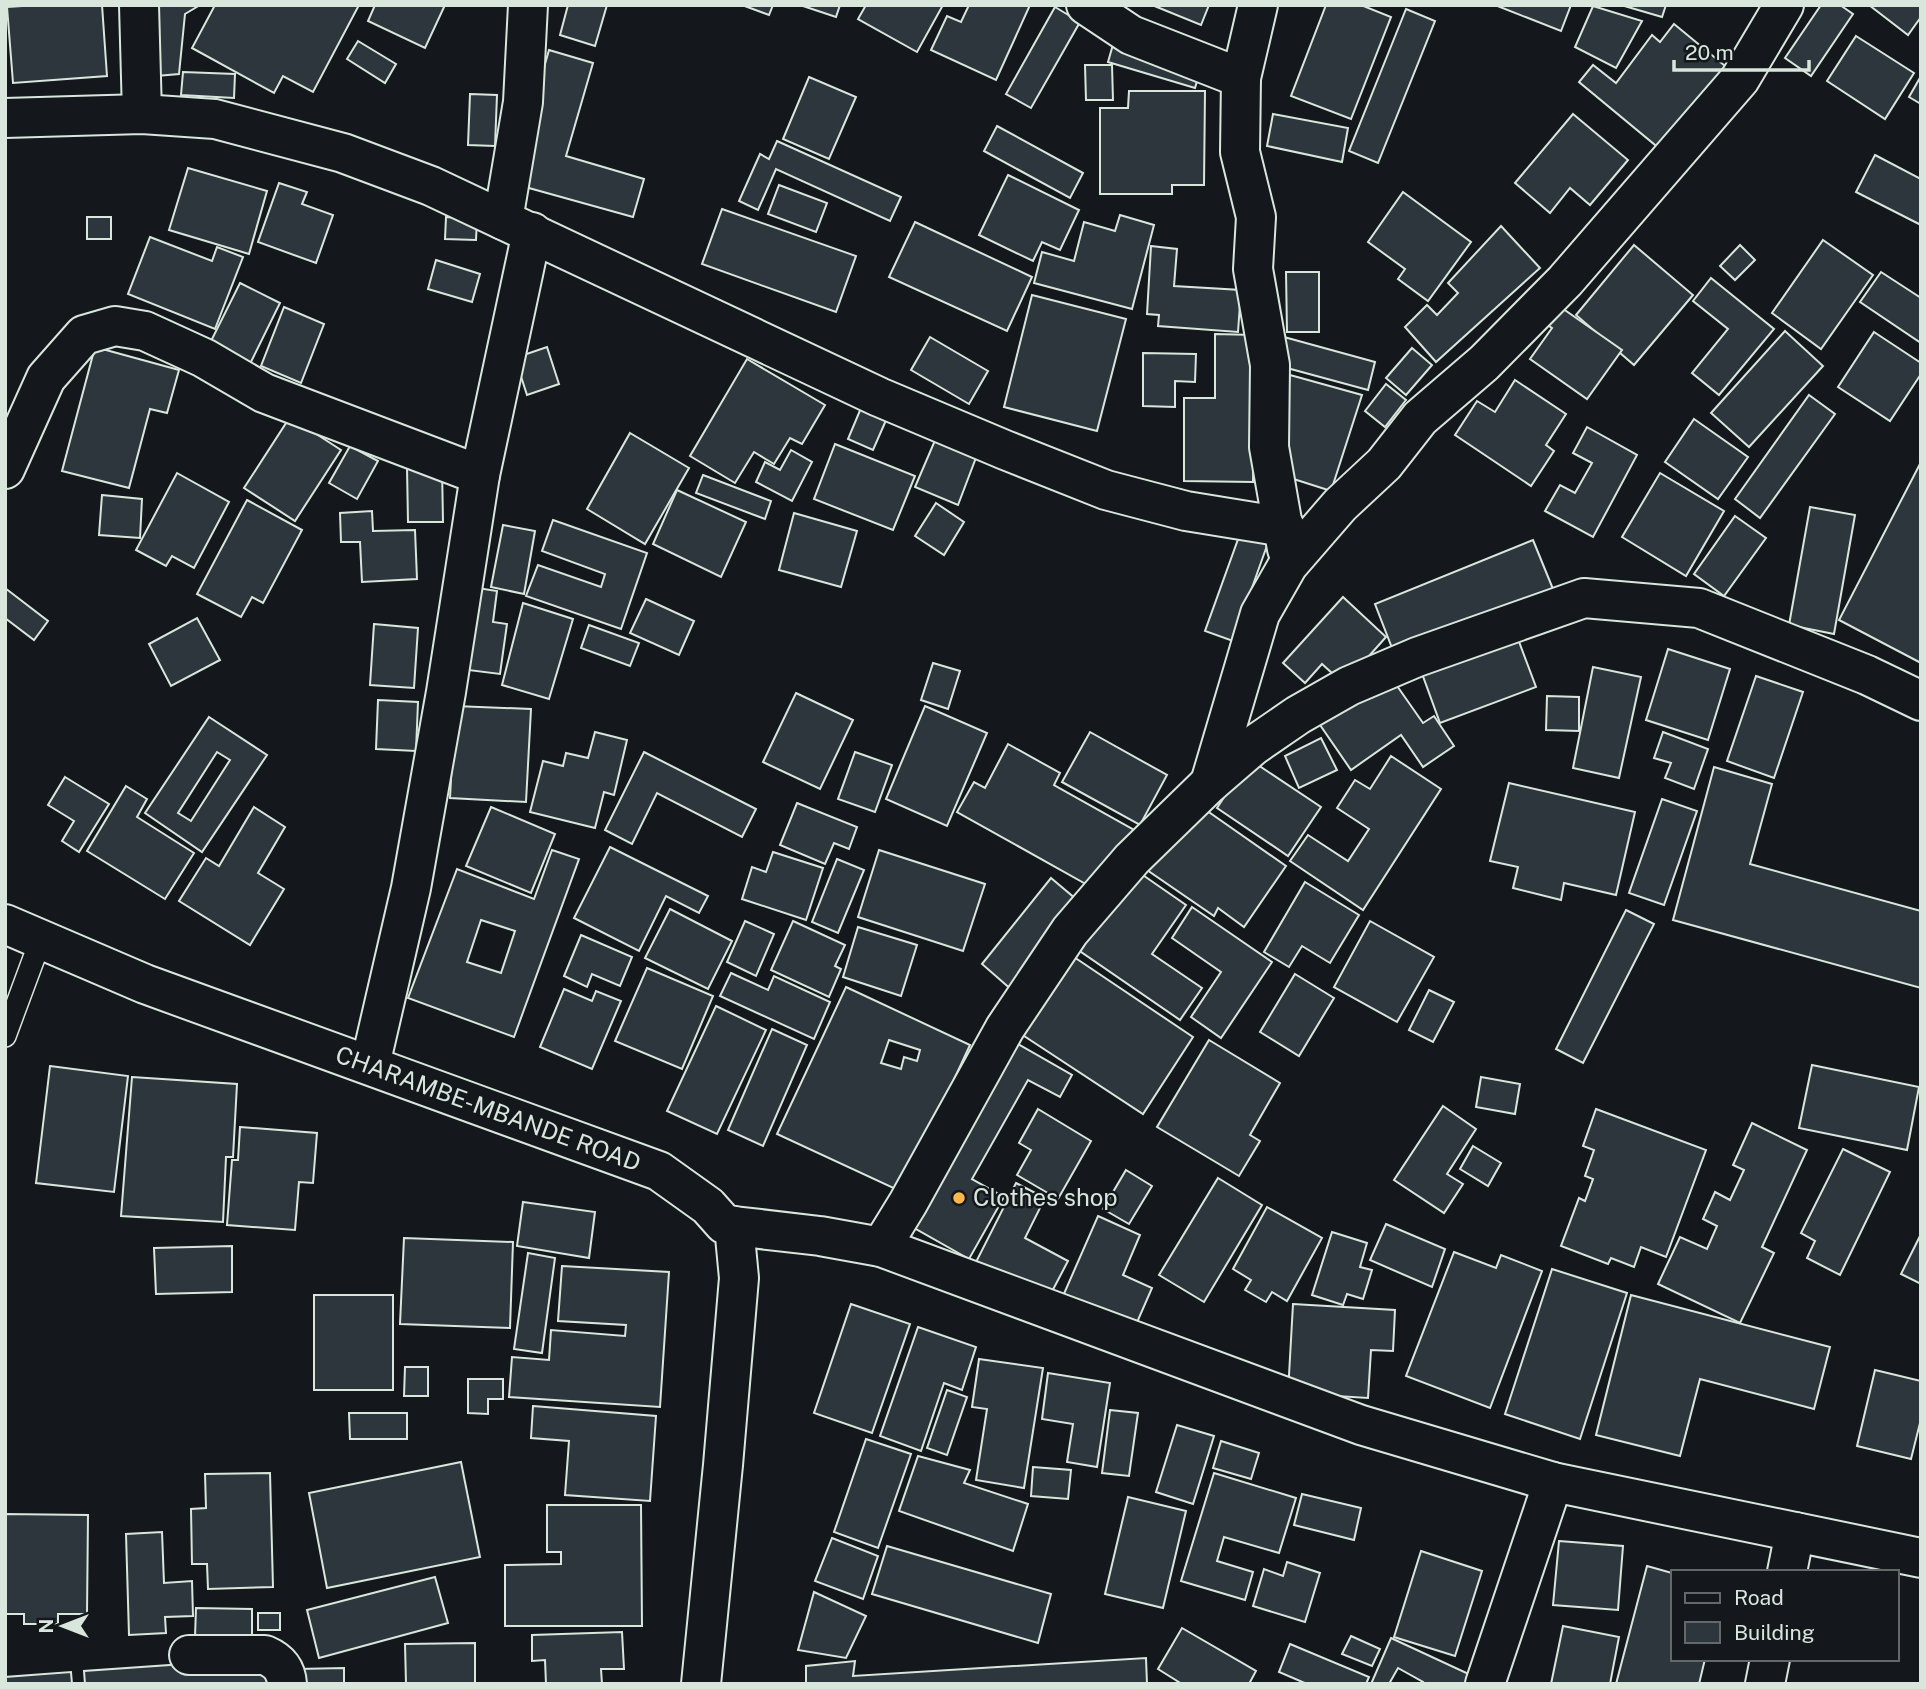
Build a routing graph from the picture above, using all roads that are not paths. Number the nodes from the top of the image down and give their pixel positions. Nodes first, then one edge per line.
1 (139, 5) edge
2 (528, 5) edge
3 (1086, 5) edge
4 (1258, 5) edge
5 (1784, 5) edge
6 (1241, 78) junction
7 (142, 114) junction
8 (5, 118) edge
9 (517, 226) junction
10 (5, 469) edge
11 (480, 475) junction
12 (1284, 527) junction
13 (1288, 565) junction
14 (1921, 701) edge
15 (1210, 783) junction
16 (5, 924) edge
17 (41, 939) junction
18 (5, 1036) edge
19 (370, 1065) junction
20 (734, 1226) junction
21 (881, 1247) junction
22 (1553, 1482) junction
23 (1795, 1532) junction
24 (1921, 1558) edge
25 (1787, 1570) edge
26 (189, 1655) dead end
27 (1770, 1661) edge
28 (287, 1684) edge
29 (701, 1684) edge
30 (1485, 1684) edge
31 (1765, 1684) edge

1 - 7 street
2 - 9 street
3 - 6 street
4 - 6 street
5 - 13 street
6 - 12 street
7 - 8 street
7 - 9 street
9 - 11 street
9 - 12 street
10 - 11 street
11 - 19 street
12 - 13 street
13 - 15 street
14 - 15 street
15 - 21 street
16 - 17 street, CHARAMBE-MBANDE ROAD
17 - 18 lane
17 - 19 street, CHARAMBE-MBANDE ROAD
19 - 20 street, CHARAMBE-MBANDE ROAD
20 - 21 street
20 - 29 street
21 - 22 street
22 - 23 street
22 - 30 street
23 - 24 street
23 - 25 street
26 - 28 street
27 - 31 street

